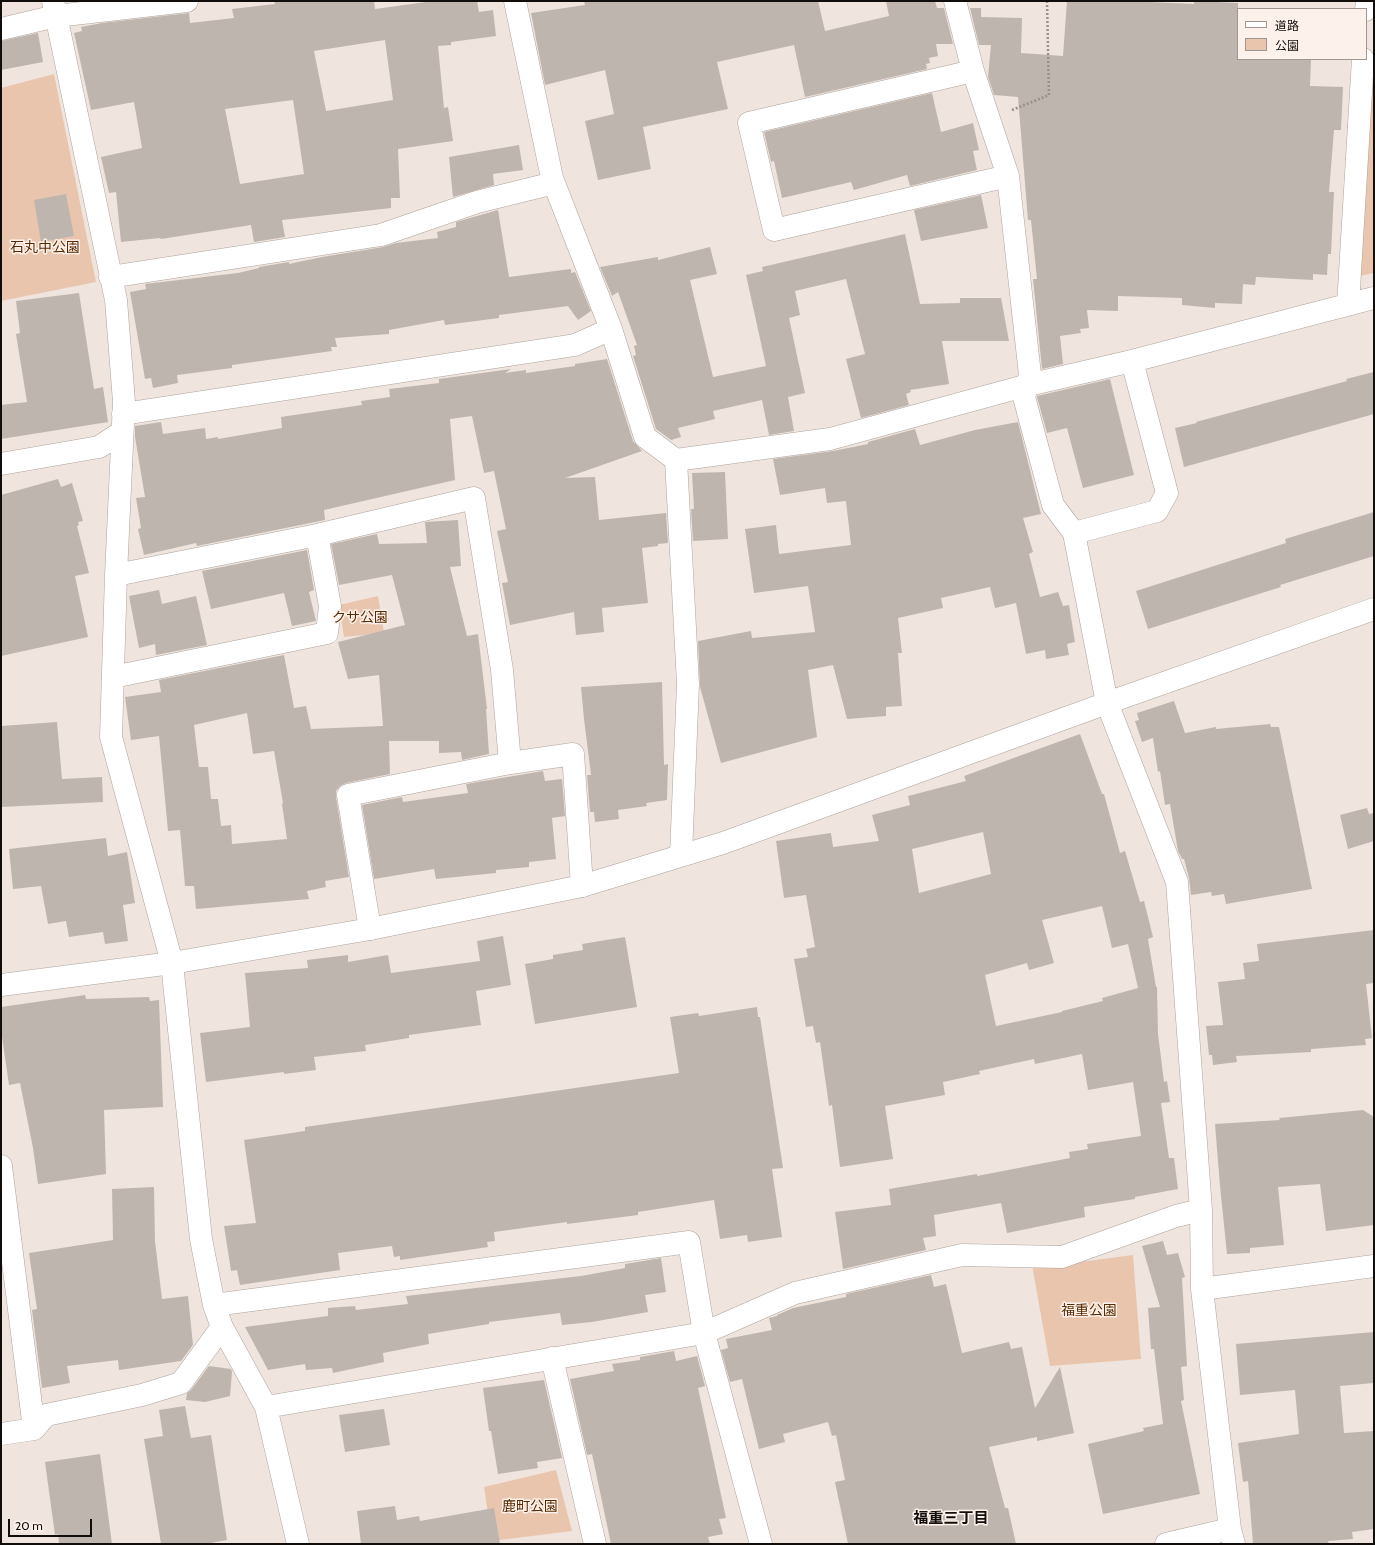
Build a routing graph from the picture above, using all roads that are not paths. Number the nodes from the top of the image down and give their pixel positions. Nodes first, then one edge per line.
1 (187, 1) edge
2 (515, 1) edge
3 (955, 1) edge
4 (54, 8) edge
5 (1, 29) edge
6 (1363, 60) edge
7 (973, 71) junction
8 (1008, 176) junction
9 (554, 183) junction
10 (110, 277) junction
11 (1374, 298) edge
12 (1348, 306) junction
13 (610, 329) junction
14 (1132, 361) junction
15 (1028, 385) junction
16 (123, 423) junction
17 (676, 460) junction
18 (1, 464) edge
19 (1074, 534) junction
20 (317, 535) junction
21 (116, 575) junction
22 (1374, 609) edge
23 (113, 677) junction
24 (1107, 703) junction
25 (510, 763) junction
26 (681, 855) junction
27 (582, 886) junction
28 (370, 929) junction
29 (172, 963) junction
30 (1, 985) edge
31 (1, 1166) edge
32 (1201, 1210) junction
33 (1374, 1266) edge
34 (1202, 1289) junction
35 (214, 1305) junction
36 (222, 1326) junction
37 (704, 1333) junction
38 (552, 1358) junction
39 (266, 1407) junction
40 (34, 1429) junction
41 (1, 1434) edge
42 (1232, 1537) edge
43 (298, 1544) edge
44 (595, 1544) edge
45 (761, 1544) edge
46 (1166, 1544) edge

1 - 4 street
2 - 9 street
3 - 7 street
4 - 5 street
4 - 10 street
6 - 12 street
7 - 8 street
7 - 8 street
8 - 15 street
9 - 10 street
9 - 13 street
10 - 16 street
11 - 12 street
12 - 14 street
13 - 16 street
13 - 17 street
14 - 15 street
14 - 19 street
15 - 17 street
15 - 19 street
16 - 18 street
16 - 21 street
17 - 26 street
19 - 24 street
20 - 21 street
20 - 23 street
20 - 25 street
21 - 23 street
22 - 24 street
23 - 29 street
24 - 26 street
24 - 32 street
25 - 27 street
25 - 28 street
26 - 27 street
27 - 28 street
28 - 29 street
29 - 30 street
29 - 35 street
31 - 40 street
32 - 34 street
32 - 37 street
33 - 34 street
34 - 42 street
35 - 36 street
35 - 37 street
36 - 39 street
36 - 40 street
37 - 38 street
37 - 45 street
38 - 39 street
38 - 44 street
39 - 43 street
40 - 41 street
42 - 46 street

